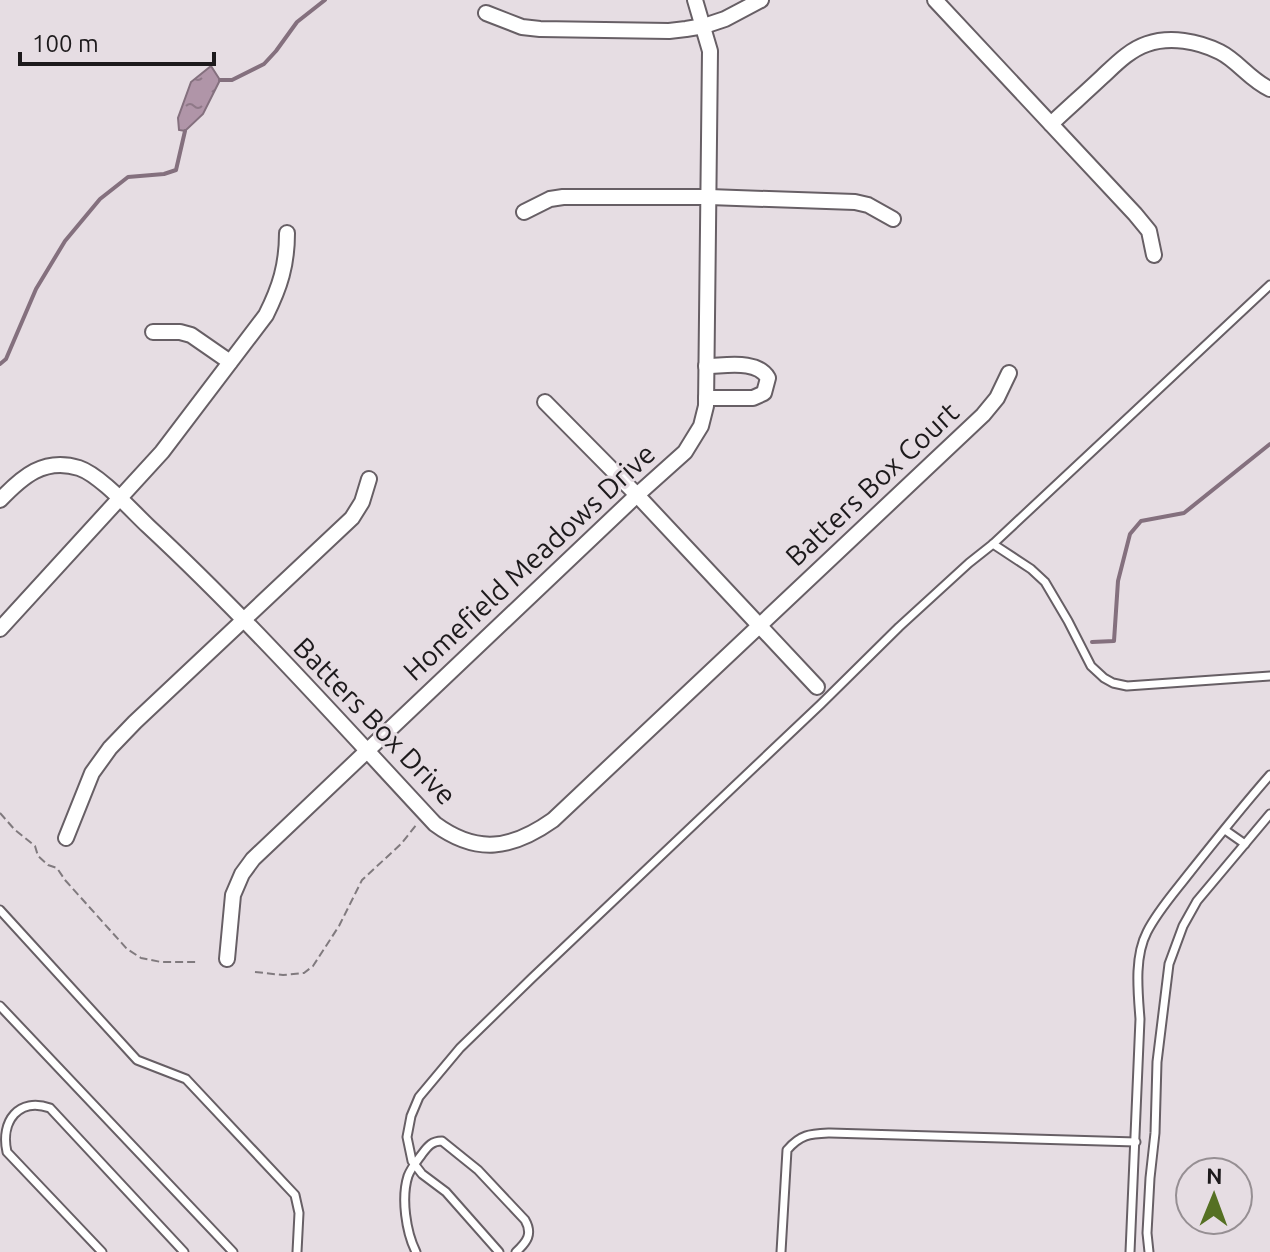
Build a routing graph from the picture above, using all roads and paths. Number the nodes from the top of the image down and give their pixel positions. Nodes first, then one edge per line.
1 (695, 0) edge
2 (761, 0) edge
3 (935, 0) edge
4 (486, 13) dead end
5 (704, 26) junction
6 (1270, 89) edge
7 (1051, 124) junction
8 (709, 197) junction
9 (524, 212) dead end
10 (893, 219) dead end
11 (287, 233) dead end
12 (1154, 255) dead end
13 (1270, 285) edge
14 (153, 332) dead end
15 (230, 362) junction
16 (706, 366) junction
17 (1009, 373) dead end
18 (706, 398) junction
19 (545, 402) dead end
20 (369, 479) dead end
21 (637, 495) junction
22 (120, 499) junction
23 (0, 500) edge
24 (993, 544) junction
25 (244, 620) junction
26 (760, 625) junction
27 (0, 629) edge
28 (1270, 676) edge
29 (817, 687) dead end
30 (366, 751) junction
31 (1270, 775) edge
32 (0, 813) edge
33 (425, 814) junction
34 (1270, 814) edge
35 (1225, 830) junction
36 (66, 838) dead end
37 (1245, 844) junction
38 (0, 910) edge
39 (227, 959) dead end
40 (197, 962) dead end
41 (255, 972) dead end
42 (0, 1006) edge
43 (1136, 1142) junction
44 (414, 1165) junction
45 (102, 1252) edge
46 (184, 1252) edge
47 (233, 1252) edge
48 (297, 1252) edge
49 (416, 1252) edge
50 (499, 1252) edge
51 (516, 1252) edge
52 (781, 1252) edge
53 (1130, 1252) edge
54 (1149, 1252) edge

1 - 5 street, Homefield Meadows Drive
2 - 5 street
3 - 7 street
4 - 5 street
5 - 8 street, Homefield Meadows Drive
6 - 7 street
7 - 12 street
8 - 9 street
8 - 10 street
8 - 16 street, Homefield Meadows Drive
11 - 15 street
13 - 24 lane
14 - 15 street
15 - 22 street
16 - 18 street, Homefield Meadows Drive
16 - 18 street
17 - 26 street, Batters Box Court
18 - 21 street, Homefield Meadows Drive
19 - 21 street
20 - 25 street
21 - 26 street
21 - 30 street, Homefield Meadows Drive
22 - 23 street, Batters Box Drive
22 - 25 street, Batters Box Drive
22 - 27 street
24 - 28 lane
24 - 44 lane
25 - 30 street, Batters Box Drive
25 - 36 street
26 - 29 street
26 - 33 street, Batters Box Drive
30 - 33 street, Batters Box Drive
30 - 39 street, Homefield Meadows Drive
31 - 35 lane
32 - 40 path
33 - 41 path
34 - 37 lane
35 - 37 lane
35 - 43 lane
37 - 54 lane
38 - 48 lane
42 - 47 lane
43 - 52 lane
43 - 53 lane
44 - 49 lane
44 - 50 lane
44 - 51 lane
45 - 46 lane

